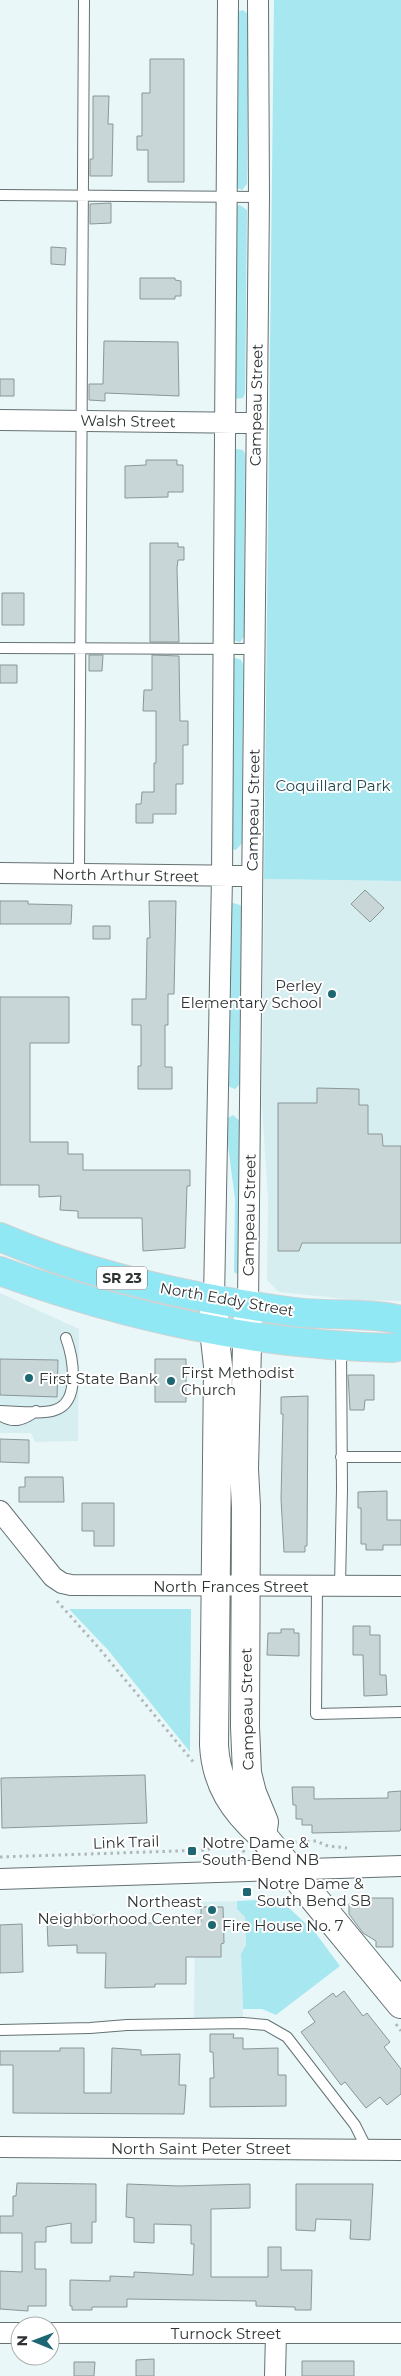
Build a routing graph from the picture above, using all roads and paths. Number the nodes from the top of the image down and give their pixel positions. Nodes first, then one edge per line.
1 (84, 0) edge
2 (228, 0) edge
3 (258, 0) edge
4 (0, 195) edge
5 (82, 196) junction
6 (227, 197) junction
7 (258, 197) junction
8 (0, 420) edge
9 (81, 421) junction
10 (226, 423) junction
11 (256, 423) junction
12 (0, 648) edge
13 (82, 648) junction
14 (224, 649) junction
15 (254, 649) junction
16 (0, 873) edge
17 (79, 874) junction
18 (222, 876) junction
19 (252, 876) junction
20 (0, 1237) edge
21 (0, 1270) edge
22 (214, 1299) junction
23 (248, 1305) junction
24 (401, 1320) edge
25 (214, 1330) junction
26 (248, 1336) junction
27 (66, 1338) dead end
28 (401, 1346) edge
29 (341, 1347) junction
30 (26, 1403) dead end
31 (2, 1409) edge
32 (36, 1411) junction
33 (341, 1457) junction
34 (401, 1457) edge
35 (0, 1511) edge
36 (216, 1586) junction
37 (246, 1586) junction
38 (317, 1586) junction
39 (340, 1586) junction
40 (401, 1586) edge
41 (59, 1591) junction
42 (401, 1712) edge
43 (198, 1770) dead end
44 (232, 1835) dead end
45 (316, 1841) dead end
46 (292, 1842) dead end
47 (236, 1843) junction
48 (254, 1844) junction
49 (0, 1857) edge
50 (401, 1866) edge
51 (292, 1871) junction
52 (0, 1879) edge
53 (393, 1988) edge
54 (0, 2030) edge
55 (0, 2147) edge
56 (367, 2149) junction
57 (401, 2150) edge
58 (60, 2333) edge
59 (276, 2333) junction
60 (401, 2333) edge
61 (275, 2376) edge

1 - 5 lane
2 - 6 street, Campeau Street
3 - 7 street, Campeau Street
4 - 5 lane
5 - 6 lane
5 - 9 lane
6 - 7 lane
6 - 10 street, Campeau Street
7 - 11 street, Campeau Street
8 - 9 street, Walsh Street
9 - 10 street, Walsh Street
9 - 13 lane
10 - 11 street, Walsh Street
10 - 14 street, Campeau Street
11 - 15 street, Campeau Street
12 - 13 lane
13 - 14 lane
13 - 17 lane
14 - 15 lane
14 - 18 street, Campeau Street
15 - 19 street, Campeau Street
16 - 17 street, North Arthur Street
17 - 18 street, North Arthur Street
18 - 19 street, North Arthur Street
18 - 22 street, Campeau Street
19 - 23 street, Campeau Street
20 - 22 main road, North Eddy Street / SR 23
21 - 25 main road, North Eddy Street / SR 23
22 - 23 main road, North Eddy Street / SR 23
22 - 25 street, Campeau Street
23 - 24 main road, North Eddy Street / SR 23
23 - 26 street, Campeau Street
25 - 26 main road, North Eddy Street / SR 23
25 - 36 street, Campeau Street
26 - 29 main road, North Eddy Street / SR 23
26 - 37 street, Campeau Street
27 - 32 lane
28 - 29 main road, North Eddy Street / SR 23
29 - 33 lane
30 - 32 lane
31 - 32 lane
33 - 34 lane
33 - 39 lane
35 - 41 street
36 - 37 street, North Frances Street
36 - 41 street, North Frances Street
36 - 48 street, Campeau Street
37 - 38 street, North Frances Street
37 - 48 street, Campeau Street
38 - 39 street, North Frances Street
38 - 42 lane
39 - 40 street, North Frances Street
41 - 43 path
44 - 47 path
45 - 46 path
47 - 48 path
47 - 49 path, Link Trail
48 - 51 street
50 - 51 street
51 - 52 street
51 - 53 street
54 - 56 lane
55 - 56 street, North Saint Peter Street
56 - 57 street, North Saint Peter Street
58 - 59 street, Turnock Street
59 - 60 street, Turnock Street
59 - 61 street

